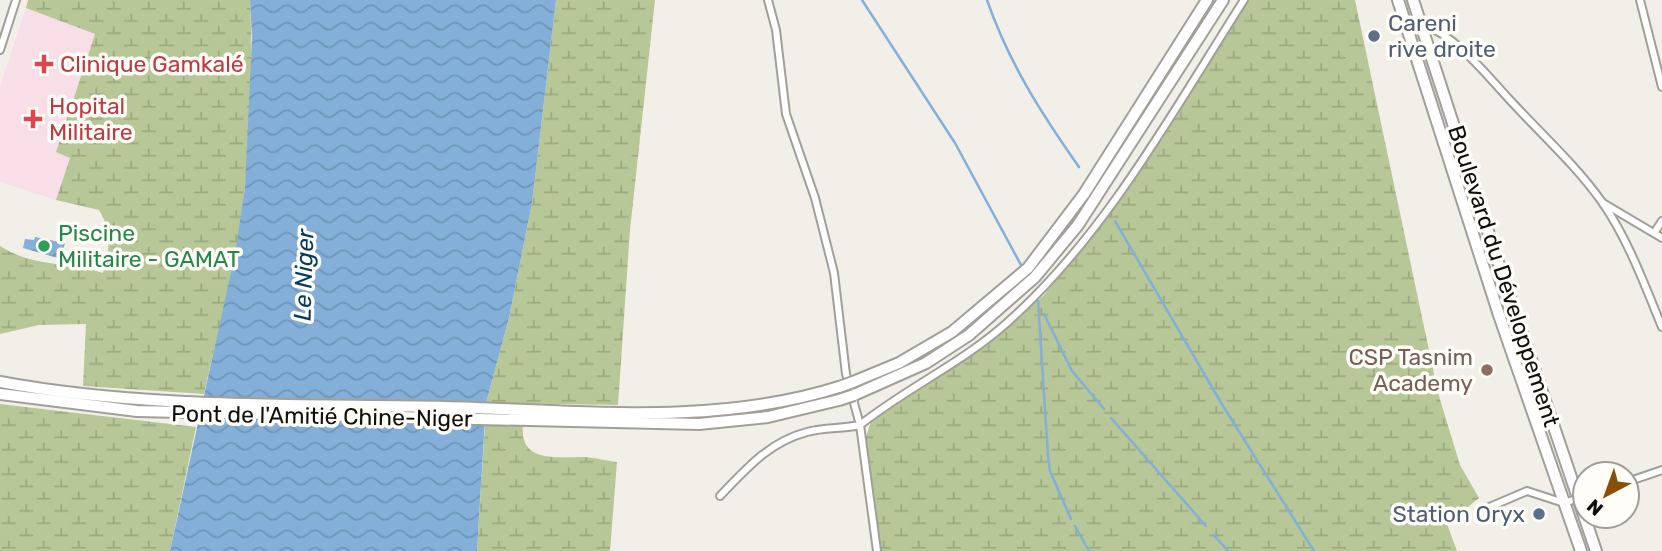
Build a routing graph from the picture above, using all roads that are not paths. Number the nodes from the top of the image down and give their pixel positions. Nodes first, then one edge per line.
1 (16, 0) edge
2 (768, 0) edge
3 (1208, 0) edge
4 (1223, 0) edge
5 (1244, 0) edge
6 (1398, 0) edge
7 (1413, 0) edge
8 (1640, 0) edge
9 (1420, 23) junction
10 (0, 50) edge
11 (1437, 71) junction
12 (1423, 75) junction
13 (1662, 87) edge
14 (1450, 113) junction
15 (1436, 117) junction
16 (1603, 203) junction
17 (1662, 221) edge
18 (1654, 233) junction
19 (1662, 238) edge
20 (1662, 327) edge
21 (0, 382) edge
22 (0, 394) edge
23 (860, 425) junction
24 (1571, 465) edge
25 (1662, 470) edge
26 (1641, 477) edge
27 (720, 496) dead end
28 (1571, 501) edge
29 (1564, 503) junction
30 (1487, 508) dead end
31 (1591, 530) edge
32 (877, 551) edge
33 (1580, 551) edge
34 (1596, 551) edge

1 - 10 street
2 - 23 street
3 - 21 highway, Pont de l'Amitié Chine-Niger, bridge
4 - 22 highway, Pont de l'Amitié Chine-Niger, bridge
5 - 23 street
6 - 12 highway, Boulevard du Développement
7 - 9 highway, Boulevard du Développement
8 - 13 street
9 - 11 highway, Boulevard du Développement
9 - 16 street
11 - 12 highway
11 - 14 highway, Boulevard du Développement
12 - 15 highway, Boulevard du Développement
14 - 15 highway
14 - 24 highway, Boulevard du Développement
15 - 29 highway, Boulevard du Développement
16 - 18 street
16 - 20 street
17 - 18 street
18 - 19 street
23 - 27 street
23 - 32 street
25 - 26 street
28 - 29 street
29 - 30 street
29 - 33 highway, Boulevard du Développement
31 - 34 highway, Boulevard du Développement

